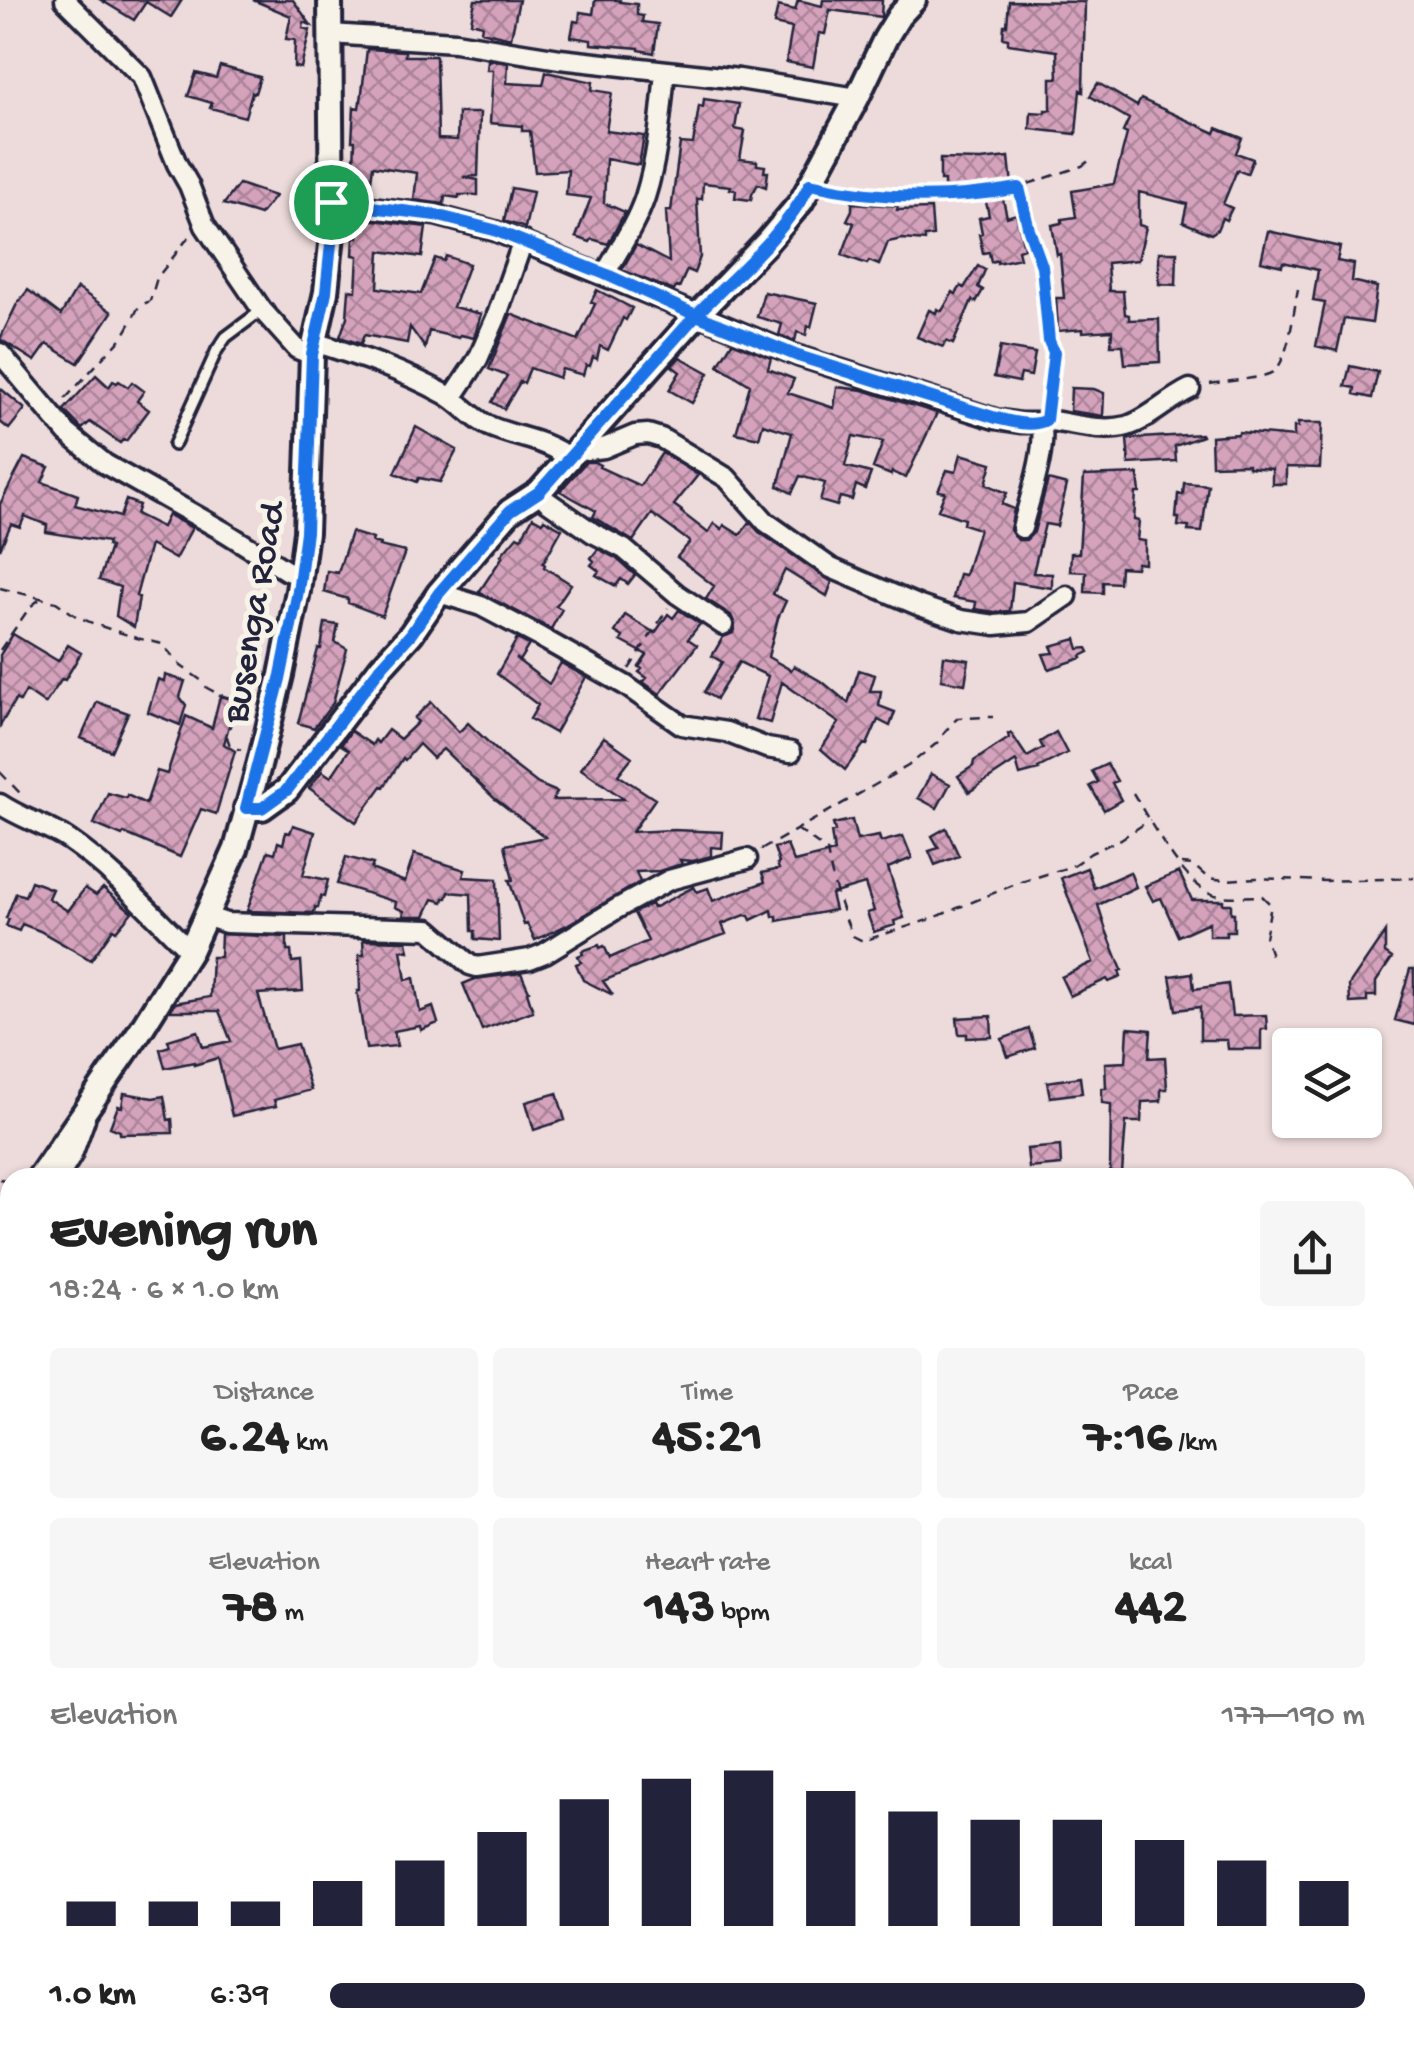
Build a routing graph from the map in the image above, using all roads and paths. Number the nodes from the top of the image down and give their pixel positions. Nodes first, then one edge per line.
1 (65, 0) edge
2 (330, 0) edge
3 (914, 0) edge
4 (330, 34) junction
5 (664, 72) junction
6 (858, 98) junction
7 (1093, 158) dead end
8 (810, 184) junction
9 (1019, 188) junction
10 (331, 202) junction
11 (205, 226) junction
12 (522, 241) junction
13 (605, 274) junction
14 (1298, 288) dead end
15 (262, 310) junction
16 (696, 315) junction
17 (313, 349) junction
18 (0, 352) edge
19 (1190, 389) joint
20 (452, 398) junction
21 (50, 415) junction
22 (1044, 422) junction
23 (174, 445) dead end
24 (573, 452) junction
25 (539, 492) junction
26 (1022, 528) dead end
27 (299, 573) junction
28 (0, 588) edge
29 (439, 593) junction
30 (677, 594) junction
31 (1067, 596) dead end
32 (42, 598) junction
33 (724, 626) dead end
34 (0, 650) edge
35 (620, 682) junction
36 (992, 718) dead end
37 (791, 752) dead end
38 (261, 756) junction
39 (1133, 793) dead end
40 (0, 804) edge
41 (246, 808) junction
42 (1150, 820) junction
43 (798, 829) junction
44 (746, 859) joint
45 (1178, 864) junction
46 (1414, 878) edge
47 (205, 916) junction
48 (190, 952) junction
49 (1273, 961) dead end
50 (88, 1106) junction
51 (46, 1168) edge
52 (64, 1168) edge

1 - 11 street
2 - 4 street, Busenga Road
3 - 6 street
4 - 5 street
4 - 10 street, Busenga Road
5 - 6 street
5 - 13 street
6 - 8 street
7 - 9 path
8 - 9 path
8 - 16 street
9 - 22 path
10 - 12 street
10 - 17 street, Busenga Road
11 - 15 street
11 - 21 path
12 - 13 street
12 - 20 street
13 - 16 street
14 - 19 path
15 - 17 street
15 - 23 lane
16 - 22 street
16 - 24 street
17 - 20 street
17 - 27 street, Busenga Road
18 - 21 street
19 - 22 street
20 - 24 street
21 - 27 street
22 - 26 street
24 - 25 street
24 - 31 street
25 - 29 street
25 - 30 street
27 - 38 street, Busenga Road
28 - 32 path
29 - 35 street
29 - 41 street
30 - 33 street
30 - 35 path
32 - 34 path
32 - 38 path
35 - 37 street
36 - 43 path
38 - 41 street, Busenga Road
39 - 42 path
40 - 48 street
41 - 47 street, Busenga Road
42 - 43 path
42 - 45 path
43 - 44 path
44 - 47 street
45 - 46 path
45 - 49 path
47 - 48 street, Busenga Road
48 - 50 street, Busenga Road
50 - 51 street, Busenga Road
50 - 52 street

